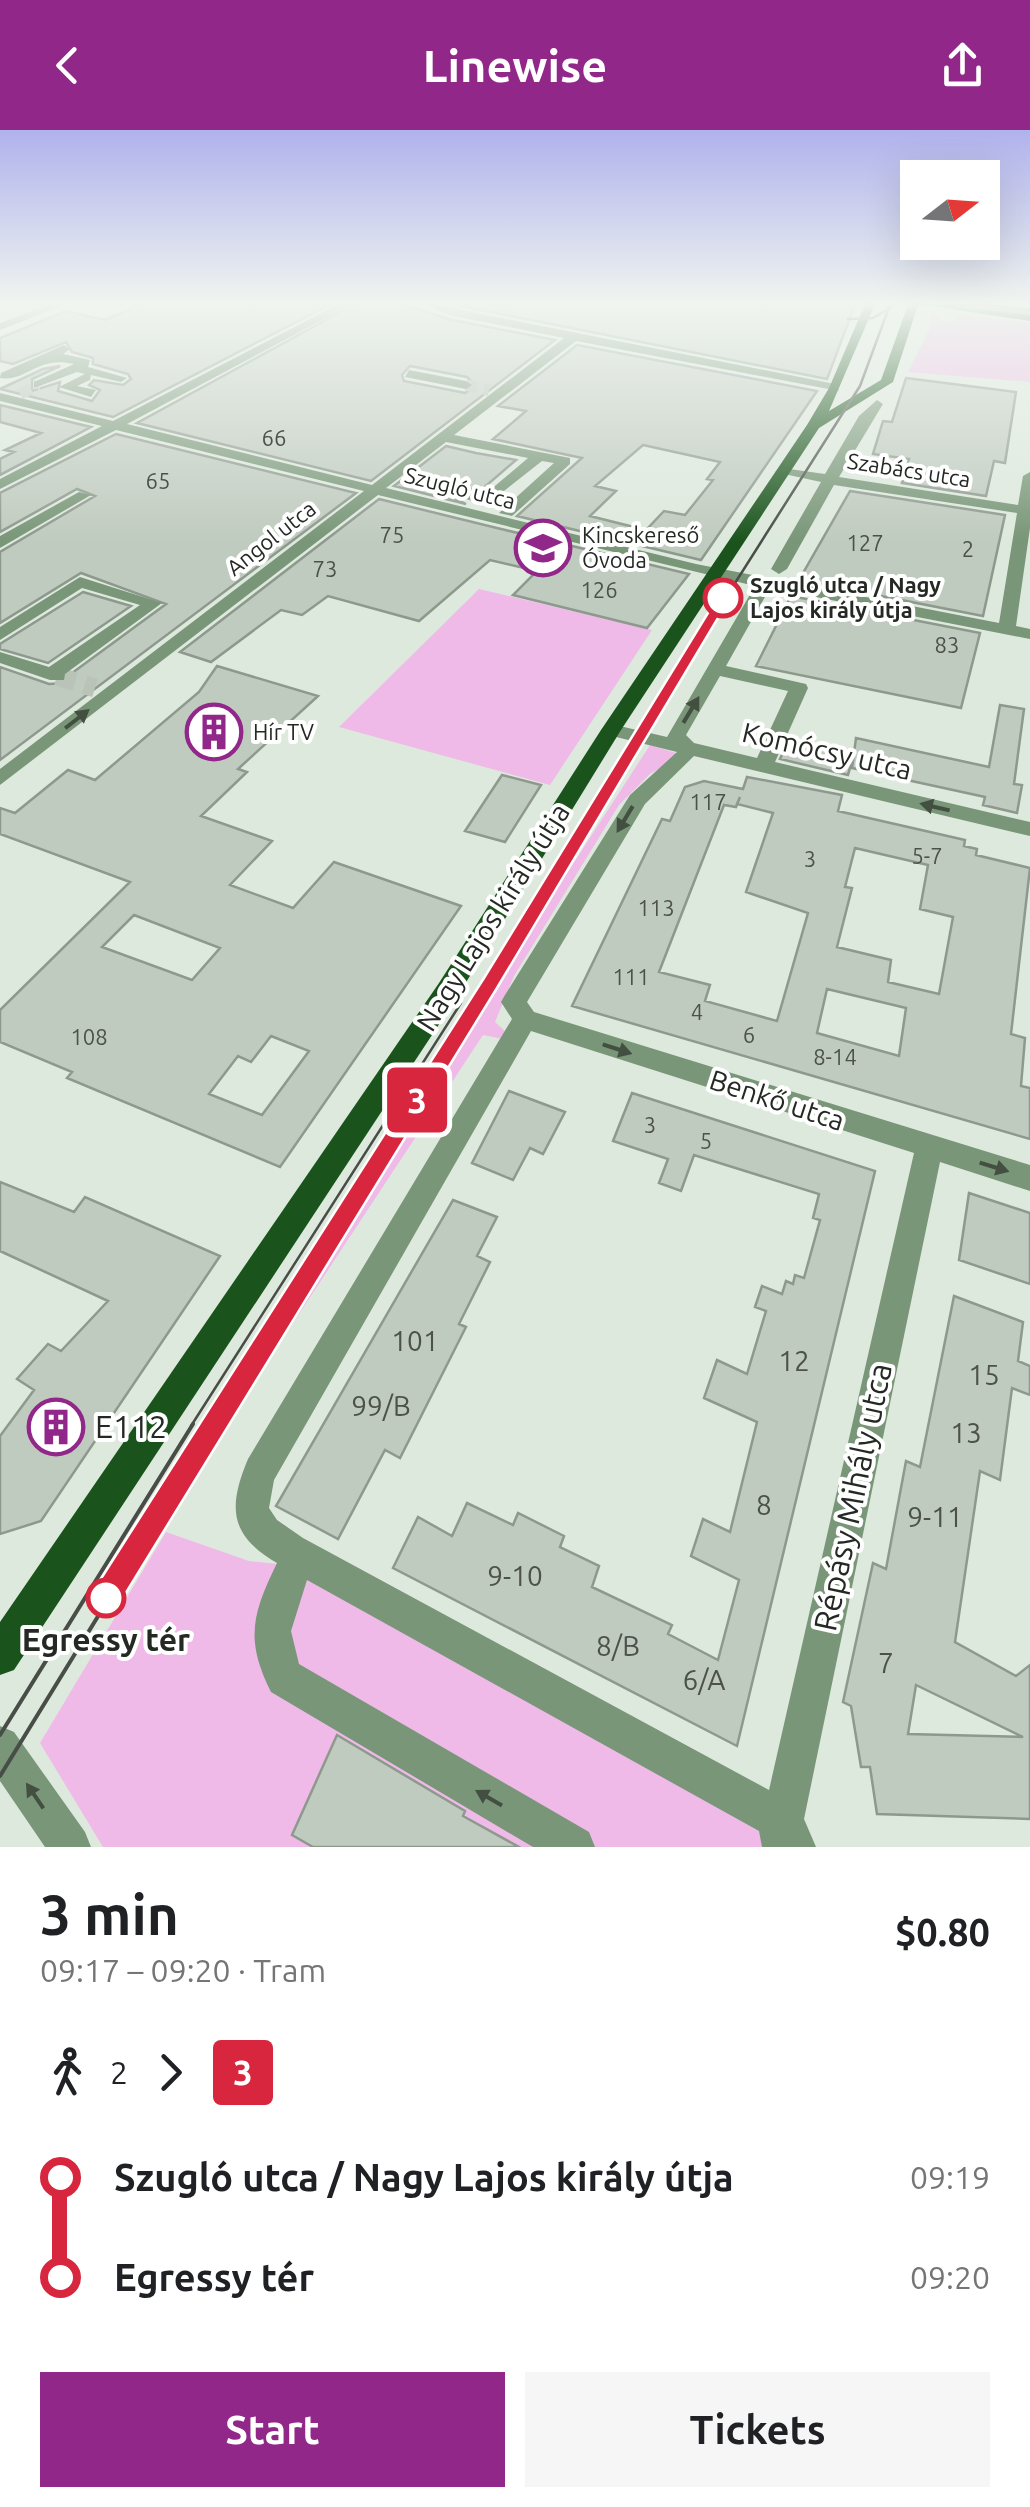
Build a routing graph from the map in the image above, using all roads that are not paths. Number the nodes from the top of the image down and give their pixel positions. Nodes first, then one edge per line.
1 (44, 382) tunnel mouth
2 (75, 382) edge
3 (204, 382) edge
4 (451, 382) edge
5 (508, 382) edge
6 (805, 382) edge
7 (838, 382) edge
8 (876, 382) edge
9 (884, 382) edge
10 (38, 385) tunnel mouth
11 (466, 385) tunnel mouth
12 (835, 388) junction
13 (92, 393) dead end
14 (9, 397) tunnel mouth
15 (877, 404) dead end
16 (814, 424) junction
17 (112, 425) junction
18 (443, 437) junction
19 (538, 456) junction
20 (782, 472) junction
21 (1030, 476) edge
22 (828, 480) junction
23 (0, 484) edge
24 (370, 490) junction
25 (446, 492) dead end
26 (84, 495) dead end
27 (1027, 511) edge
28 (507, 513) dead end
29 (0, 543) edge
30 (714, 573) junction
31 (772, 576) junction
32 (1007, 629) junction
33 (1030, 634) edge
34 (0, 636) edge
35 (0, 657) edge
36 (716, 669) junction
37 (611, 730) junction
38 (688, 749) junction
39 (763, 767) junction
40 (0, 779) edge
41 (1030, 829) edge
42 (524, 1019) junction
43 (929, 1148) junction
44 (1030, 1178) edge
45 (300, 1555) junction
46 (0, 1656) edge
47 (0, 1746) edge
48 (785, 1838) edge
49 (70, 1847) edge
50 (574, 1847) edge

1 - 10 street
2 - 13 street
3 - 17 street
4 - 11 street
5 - 18 street, Angol utca
6 - 12 street
7 - 12 main road, Nagy Lajos király útja
8 - 12 main road
9 - 16 main road, Nagy Lajos király útja
12 - 16 main road, Nagy Lajos király útja
14 - 17 street, Szugló utca
15 - 22 street
16 - 20 main road, Nagy Lajos király útja
17 - 23 street
17 - 24 street, Szugló utca
18 - 19 street
18 - 24 street, Angol utca
19 - 25 street
19 - 28 street
20 - 22 street, Szabács utca
20 - 30 main road, Nagy Lajos király útja
21 - 27 street
22 - 27 street, Szabács utca
22 - 31 street
24 - 30 street, Szugló utca
40 -> 24 street, Angol utca
26 - 29 street
27 - 32 street
30 - 31 street, Szugló utca
30 - 37 main road, Nagy Lajos király útja
31 - 32 street, Szugló utca
31 - 36 street
32 - 33 street, Szugló utca
34 - 35 street
38 -> 36 street
36 - 39 street
37 - 38 street, Komócsy utca
37 - 46 main road, Nagy Lajos király útja
38 - 39 street, Komócsy utca
38 -> 42 street
41 -> 39 street, Komócsy utca
42 -> 43 street, Benkő utca
42 - 45 street
43 -> 44 street, Benkő utca
43 - 48 street, Répásy Mihály utca
45 - 48 street
50 -> 45 street
49 -> 47 street

